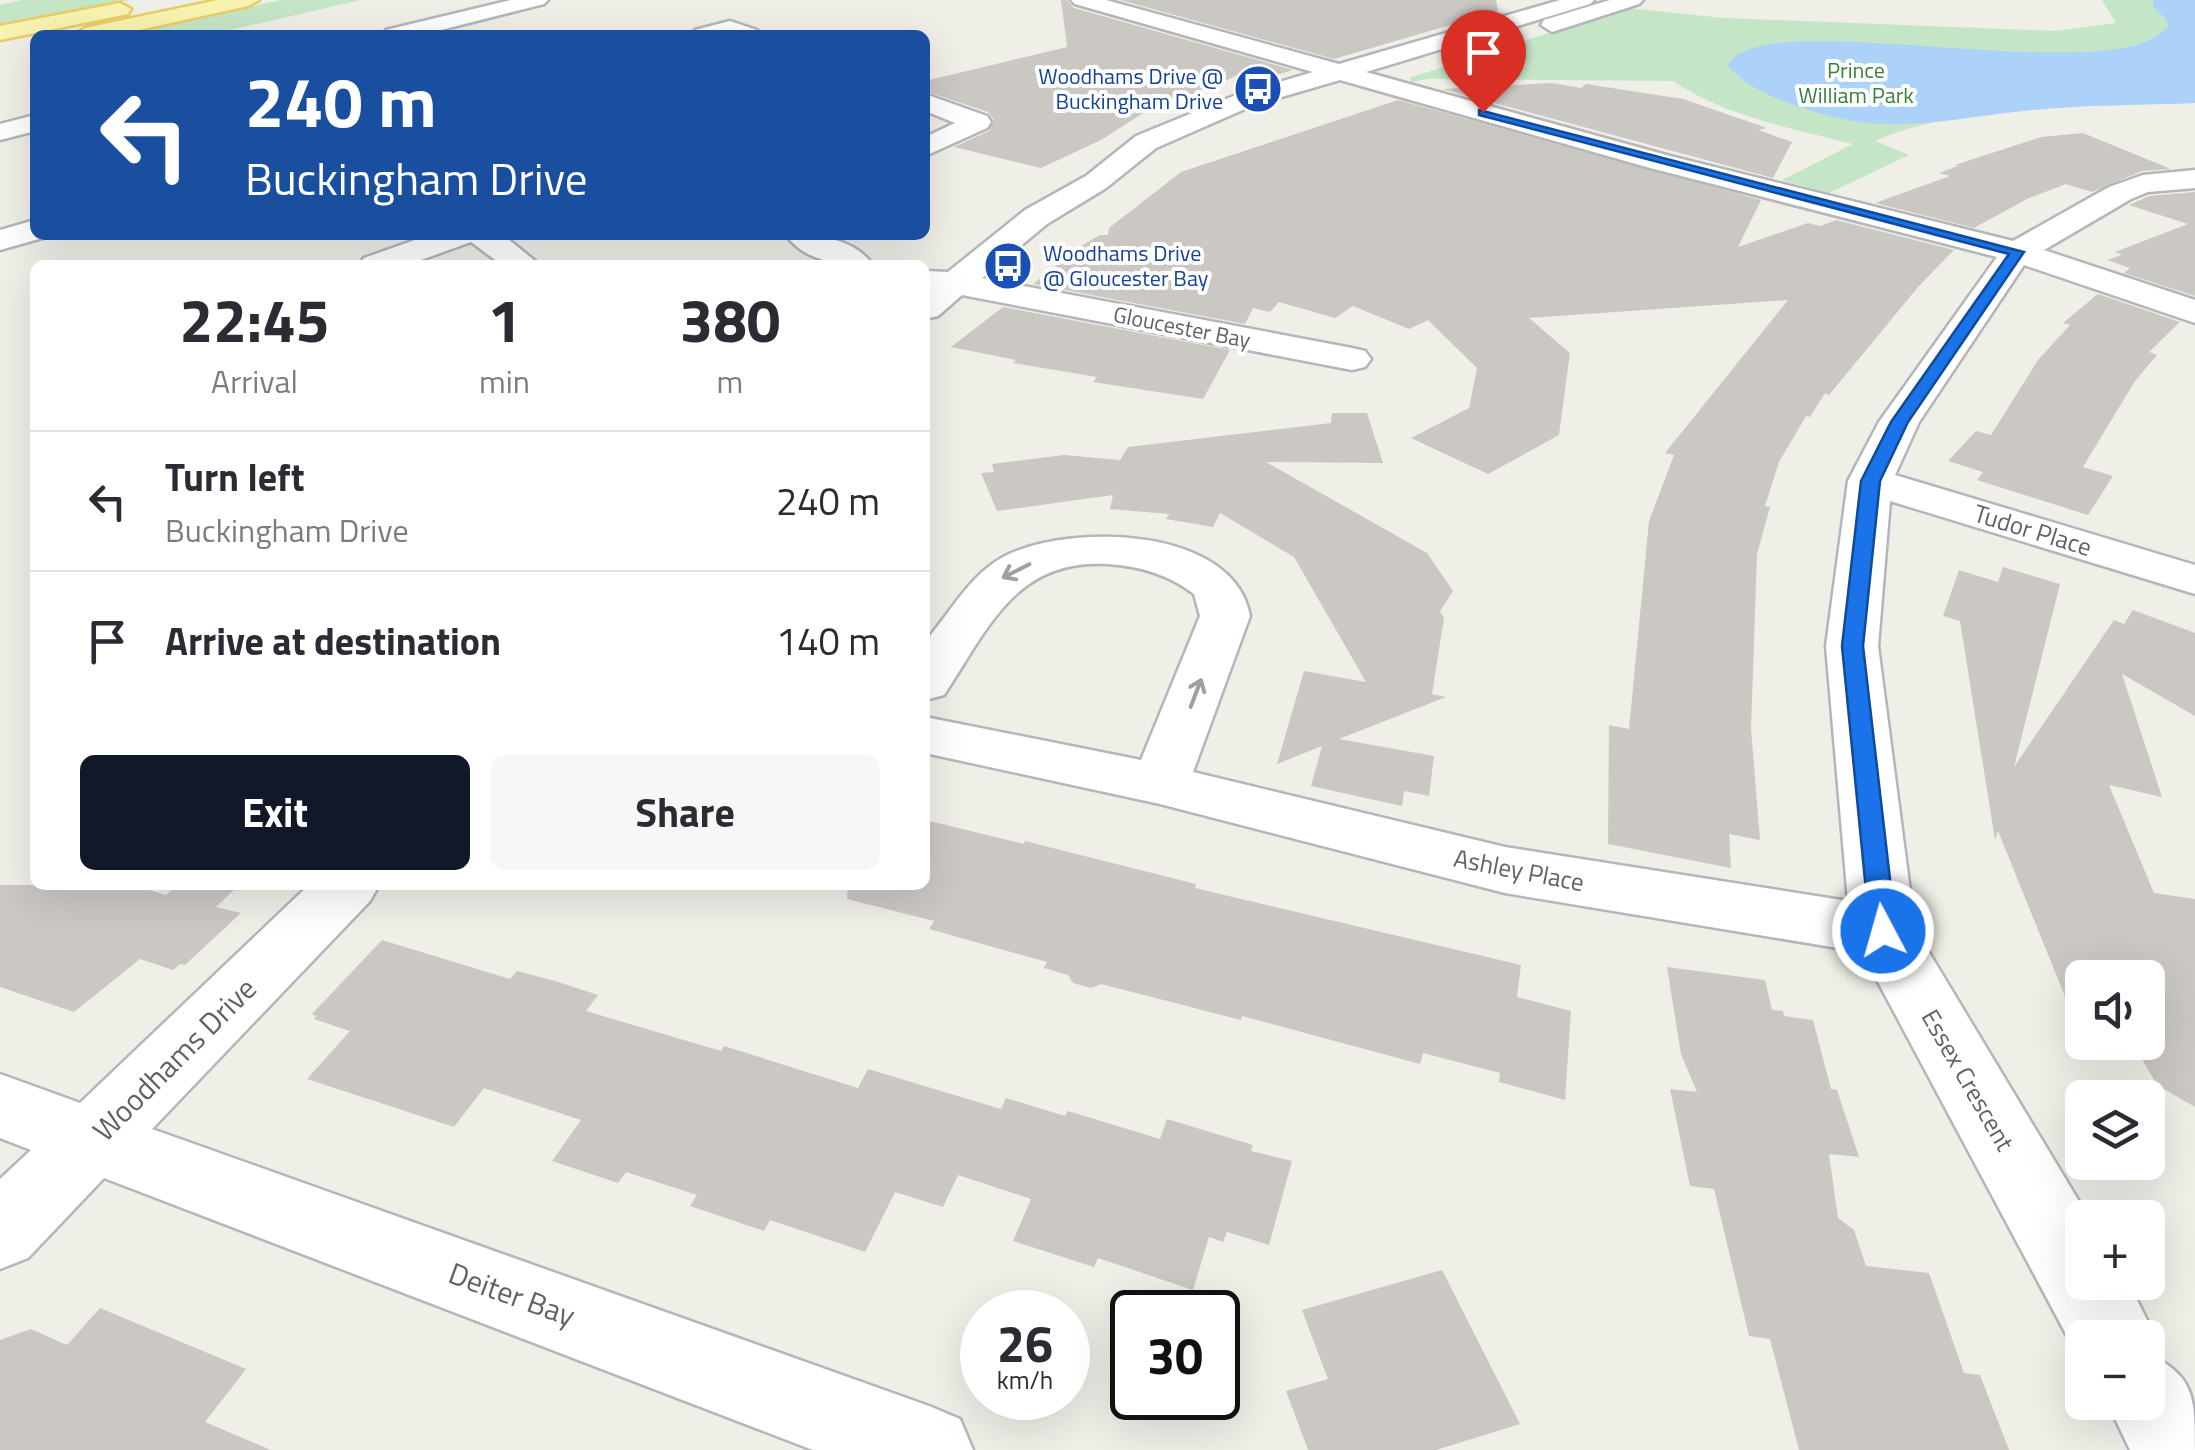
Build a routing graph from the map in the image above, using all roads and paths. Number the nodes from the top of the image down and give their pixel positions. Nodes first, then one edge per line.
1 (162, 0) edge
2 (248, 0) edge
3 (538, 0) edge
4 (1082, 0) edge
5 (1583, 0) edge
6 (1632, 0) edge
7 (108, 30) edge
8 (420, 30) edge
9 (0, 33) edge
10 (30, 47) edge
11 (0, 53) edge
12 (1340, 72) junction
13 (1368, 80) junction
14 (930, 104) edge
15 (1585, 112) dead end
16 (1496, 116) junction
17 (30, 125) edge
18 (1656, 131) dead end
19 (0, 132) edge
20 (930, 146) edge
21 (1660, 162) junction
22 (2195, 179) edge
23 (1096, 182) junction
24 (30, 231) edge
25 (0, 240) edge
26 (446, 240) edge
27 (489, 240) edge
28 (811, 240) edge
29 (2017, 252) junction
30 (390, 260) edge
31 (517, 260) edge
32 (847, 260) edge
33 (939, 280) edge
34 (2195, 312) edge
35 (1352, 360) dead end
36 (1870, 481) junction
37 (2195, 580) edge
38 (930, 676) edge
39 (930, 736) edge
40 (1160, 784) junction
41 (343, 890) edge
42 (1883, 931) junction
43 (0, 1106) edge
44 (94, 1138) junction
45 (0, 1232) edge
46 (2104, 1320) edge
47 (2161, 1420) edge
48 (929, 1450) edge
49 (2178, 1450) edge

1 - 9 main road
2 - 7 main road
3 - 8 street
4 - 12 street
5 - 12 street
6 - 13 street
10 - 11 main road
12 - 13 street
12 - 23 street
13 - 16 street
13 - 23 street
14 - 20 street
15 - 16 street
16 - 21 street
17 - 19 street
18 - 21 street
21 - 29 street
22 - 29 street
23 - 33 street
24 - 25 street
26 - 30 street
27 - 31 street
28 - 32 street
29 - 34 street
29 - 36 street, Essex Crescent
33 - 35 street, Gloucester Bay
36 - 37 street, Tudor Place
36 - 42 street, Essex Crescent
40 -> 38 street
39 - 40 street, Ashley Place
40 - 42 street, Ashley Place
41 - 44 street, Woodhams Drive
42 - 46 street, Essex Crescent
43 - 44 street, Deiter Bay
44 - 45 street, Woodhams Drive
44 - 48 street, Deiter Bay
47 - 49 street

